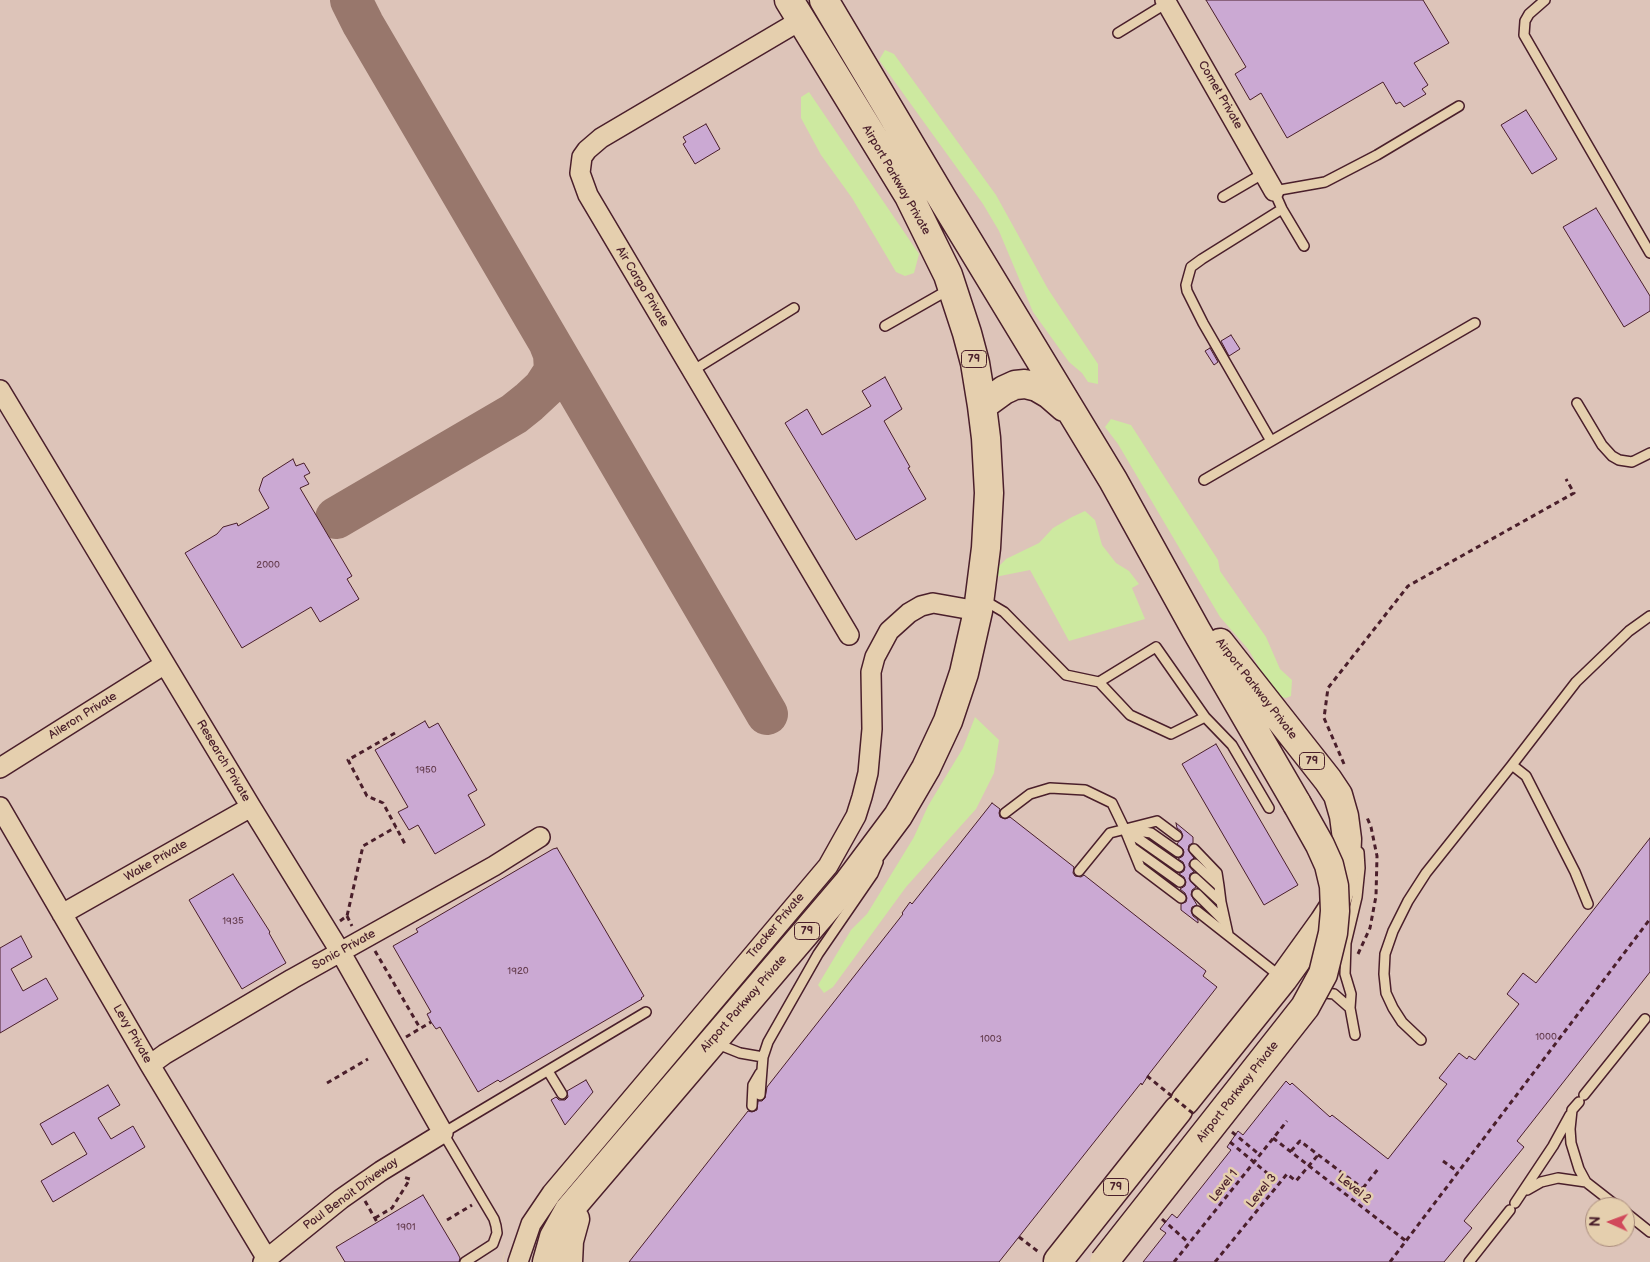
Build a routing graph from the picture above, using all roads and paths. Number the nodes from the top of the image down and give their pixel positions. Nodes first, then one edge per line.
1 (1545, 0) edge
2 (827, 1) edge
3 (1166, 2) edge
4 (795, 10) edge
5 (1118, 33) dead end
6 (1459, 106) dead end
7 (1264, 173) junction
8 (1274, 191) junction
9 (1224, 197) dead end
10 (1282, 209) junction
11 (1304, 246) dead end
12 (1650, 253) edge
13 (952, 287) junction
14 (794, 308) dead end
15 (1475, 323) dead end
16 (885, 326) dead end
17 (692, 371) junction
18 (0, 390) edge
19 (1577, 403) dead end
20 (982, 406) junction
21 (1088, 438) junction
22 (1271, 441) junction
23 (1650, 453) edge
24 (1566, 479) dead end
25 (1204, 480) dead end
26 (1162, 566) junction
27 (979, 604) junction
28 (1650, 616) edge
29 (849, 635) dead end
30 (165, 664) junction
31 (1099, 682) junction
32 (1204, 717) junction
33 (395, 733) dead end
34 (1512, 765) junction
35 (0, 768) edge
36 (1348, 772) dead end
37 (0, 807) edge
38 (251, 807) junction
39 (1269, 808) dead end
40 (1005, 813) dead end
41 (898, 816) junction
42 (1355, 826) junction
43 (396, 827) junction
44 (1125, 830) junction
45 (1177, 836) dead end
46 (540, 837) dead end
47 (405, 844) dead end
48 (1134, 849) junction
49 (1194, 849) dead end
50 (1178, 852) dead end
51 (1195, 864) dead end
52 (1179, 867) dead end
53 (1079, 871) dead end
54 (1196, 878) dead end
55 (1180, 882) dead end
56 (1219, 886) junction
57 (1196, 894) dead end
58 (1181, 898) dead end
59 (1221, 902) junction
60 (1588, 904) dead end
61 (1198, 911) dead end
62 (62, 914) junction
63 (347, 916) junction
64 (1650, 919) edge
65 (1223, 920) junction
66 (327, 930) junction
67 (1228, 934) junction
68 (363, 940) junction
69 (1346, 943) junction
70 (340, 953) junction
71 (1353, 962) dead end
72 (1283, 978) junction
73 (1311, 991) junction
74 (1350, 1008) junction
75 (646, 1012) dead end
76 (1645, 1019) dead end
77 (431, 1022) dead end
78 (420, 1028) junction
79 (1355, 1035) dead end
80 (1420, 1040) dead end
81 (399, 1041) dead end
82 (712, 1042) junction
83 (763, 1057) junction
84 (368, 1059) dead end
85 (150, 1065) junction
86 (762, 1070) junction
87 (548, 1071) junction
88 (1147, 1076) dead end
89 (327, 1083) dead end
90 (562, 1094) dead end
91 (760, 1095) dead end
92 (752, 1106) dead end
93 (1187, 1110) junction
94 (1572, 1110) junction
95 (1287, 1121) dead end
96 (443, 1133) junction
97 (1222, 1136) dead end
98 (1273, 1138) junction
99 (1290, 1151) junction
100 (1318, 1155) junction
101 (1443, 1161) dead end
102 (1378, 1169) dead end
103 (381, 1171) junction
104 (1458, 1172) junction
105 (597, 1175) junction
106 (1586, 1182) junction
107 (1280, 1183) junction
108 (357, 1188) junction
109 (1363, 1188) junction
110 (1525, 1191) junction
111 (1374, 1197) dead end
112 (1605, 1197) edge
113 (482, 1199) junction
114 (375, 1218) junction
115 (447, 1220) dead end
116 (1635, 1220) edge
117 (377, 1222) dead end
118 (1650, 1232) edge
119 (1019, 1236) dead end
120 (1406, 1241) junction
121 (1051, 1259) edge
122 (266, 1261) edge
123 (465, 1262) edge
124 (518, 1262) edge
125 (547, 1262) edge
126 (568, 1262) edge
127 (1098, 1262) edge
128 (1104, 1262) edge
129 (1174, 1262) edge
130 (1215, 1262) edge
131 (1390, 1262) edge
132 (1469, 1262) edge

1 - 12 lane
2 - 4 highway
2 - 21 highway, Airport Parkway Private / 79
3 - 5 lane
3 - 7 street, Comet Private
4 - 13 highway, Airport Parkway Private / 79
4 - 17 street, Air Cargo Private
6 - 8 lane
7 - 8 street, Comet Private
7 - 9 lane
8 - 10 lane
10 - 11 lane
10 - 22 lane
13 - 16 lane
13 - 20 highway, Airport Parkway Private / 79
14 - 17 lane
15 - 22 lane
17 - 29 street, Air Cargo Private
18 - 30 street, Research Private
19 - 23 lane
20 - 21 highway
20 - 27 highway, Airport Parkway Private / 79
21 - 26 highway, Airport Parkway Private / 79
22 - 25 lane
24 - 36 path
26 - 42 highway, Airport Parkway Private / 79
26 - 128 highway, Airport Parkway Private / 79, bridge
27 - 31 lane
27 - 41 highway, Airport Parkway Private / 79
27 - 124 street, Tracker Private
28 - 34 lane
30 - 35 street, Aileron Private
30 - 38 street, Research Private
31 - 32 lane
31 - 32 lane
32 - 39 lane
33 - 43 path
34 - 60 lane
34 - 80 lane
37 - 62 street, Levy Private
38 - 62 street, Wake Private
38 - 66 street, Research Private
40 - 44 lane
41 - 82 highway, Airport Parkway Private / 79
41 - 83 lane
42 - 69 lane
42 - 71 path
42 - 72 highway, Airport Parkway Private / 79
43 - 47 path
43 - 63 path
44 - 45 lane
44 - 48 lane
44 - 50 lane
44 - 52 lane
44 - 53 lane
46 - 68 street, Sonic Private
48 - 55 lane
48 - 58 lane
49 - 56 lane
51 - 56 lane
54 - 59 lane
56 - 59 lane
57 - 65 lane
59 - 65 lane
61 - 67 lane
62 - 85 street, Levy Private
63 - 66 path
63 - 68 path
64 - 104 path
65 - 67 lane
66 - 70 street, Research Private
67 - 72 lane
68 - 70 street, Sonic Private
68 - 78 path
69 - 73 lane
69 - 74 lane
70 - 85 street, Sonic Private
70 - 96 street, Research Private
72 - 93 highway, Airport Parkway Private / 79
73 - 74 lane
73 - 127 lane
74 - 79 lane
75 - 87 lane
76 - 94 lane
77 - 78 path
78 - 81 path
82 - 83 lane
82 - 105 highway, Airport Parkway Private / 79
83 - 86 lane
84 - 89 path
85 - 122 street, Levy Private
86 - 91 lane
86 - 92 lane
87 - 90 lane
87 - 96 lane
88 - 93 path, bridge
93 - 121 highway, Airport Parkway Private / 79
94 - 106 lane
94 - 110 lane
95 - 98 path, Level 1
96 - 103 street, Paul Benoit Driveway
96 - 113 lane
97 - 107 path
98 - 99 path, Level 2
98 - 129 path, Level 1
99 - 100 path
99 - 120 path, Level 2
100 - 107 path, Level 3
100 - 109 path
101 - 104 path
102 - 109 path
103 - 108 street, Paul Benoit Driveway
103 - 114 path
104 - 120 path
105 - 125 highway, Airport Parkway Private / 79
105 - 126 highway, Airport Parkway Private / 79
106 - 110 lane
106 - 112 lane
107 - 130 path, Level 3
108 - 114 path
108 - 122 street, Paul Benoit Driveway
109 - 111 path
110 - 132 lane
113 - 115 path
113 - 123 lane
114 - 117 path
116 - 118 lane
119 - 121 path
120 - 131 path

